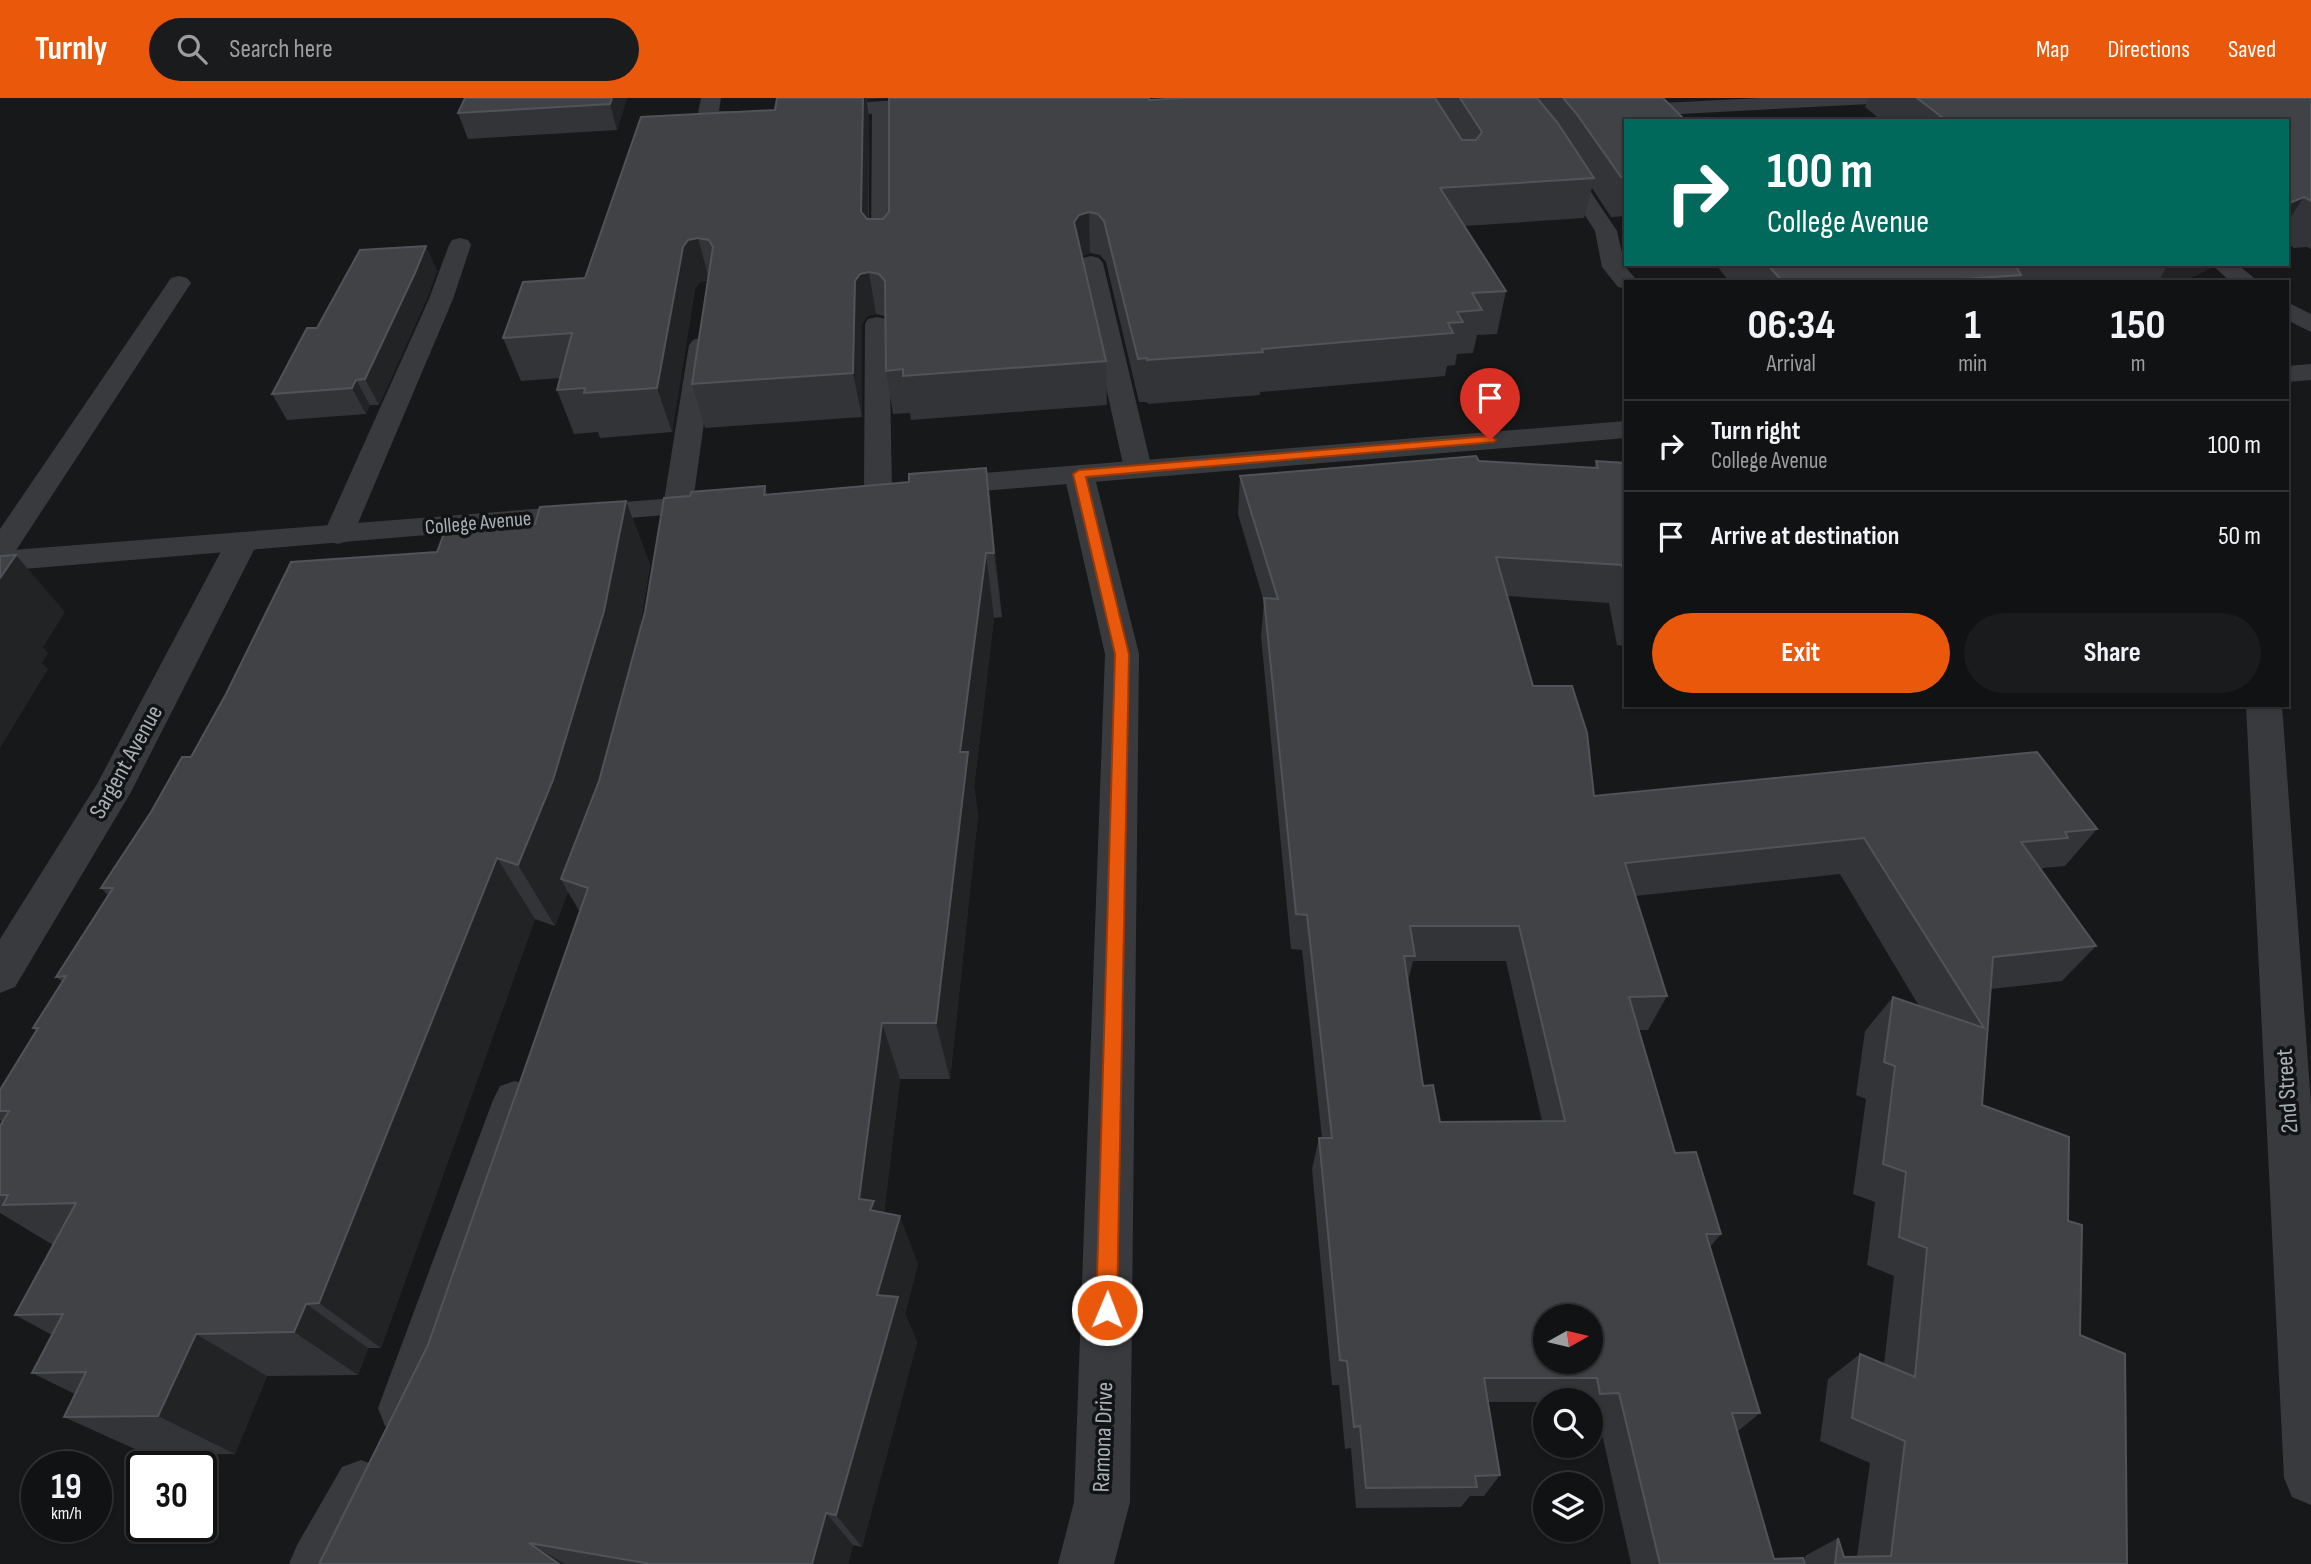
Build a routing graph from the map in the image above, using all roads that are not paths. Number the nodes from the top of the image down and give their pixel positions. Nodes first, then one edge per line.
1 (1032, 98) edge
2 (1870, 98) edge
3 (883, 107) junction
4 (709, 108) edge
5 (801, 112) edge
6 (1608, 112) edge
7 (774, 114) edge
8 (1550, 146) edge
9 (460, 245) dead end
10 (882, 253) edge
11 (1091, 263) dead end
12 (2225, 266) edge
13 (1624, 280) edge
14 (2244, 280) edge
15 (179, 284) dead end
16 (2289, 310) edge
17 (706, 316) edge
18 (877, 324) dead end
19 (2311, 325) edge
20 (2311, 372) edge
21 (2289, 374) edge
22 (1624, 429) edge
23 (1138, 469) junction
24 (1079, 474) junction
25 (864, 491) joint
26 (745, 501) edge
27 (678, 506) junction
28 (338, 535) junction
29 (242, 542) junction
30 (0, 551) edge
31 (0, 561) edge
32 (665, 584) edge
33 (2264, 707) edge
34 (0, 975) edge
35 (528, 1063) edge
36 (2311, 1478) edge
37 (316, 1564) edge
38 (1086, 1564) edge

1 - 3 street
2 - 6 lane
3 - 5 street
3 - 10 lane
4 - 7 street
8 - 13 lane
9 - 28 lane
11 - 23 lane
12 - 14 lane
15 - 30 lane
16 - 19 lane
17 - 27 lane
18 - 25 lane
20 - 21 street
22 - 23 street
23 - 24 street
24 - 25 street
24 - 38 street, Ramona Drive
26 - 27 street, College Avenue
27 - 28 street, College Avenue
27 - 32 lane
28 - 29 street, College Avenue
29 - 31 street, College Avenue
29 - 34 street, Sargent Avenue
33 - 36 street, 2nd Street
35 - 37 lane

